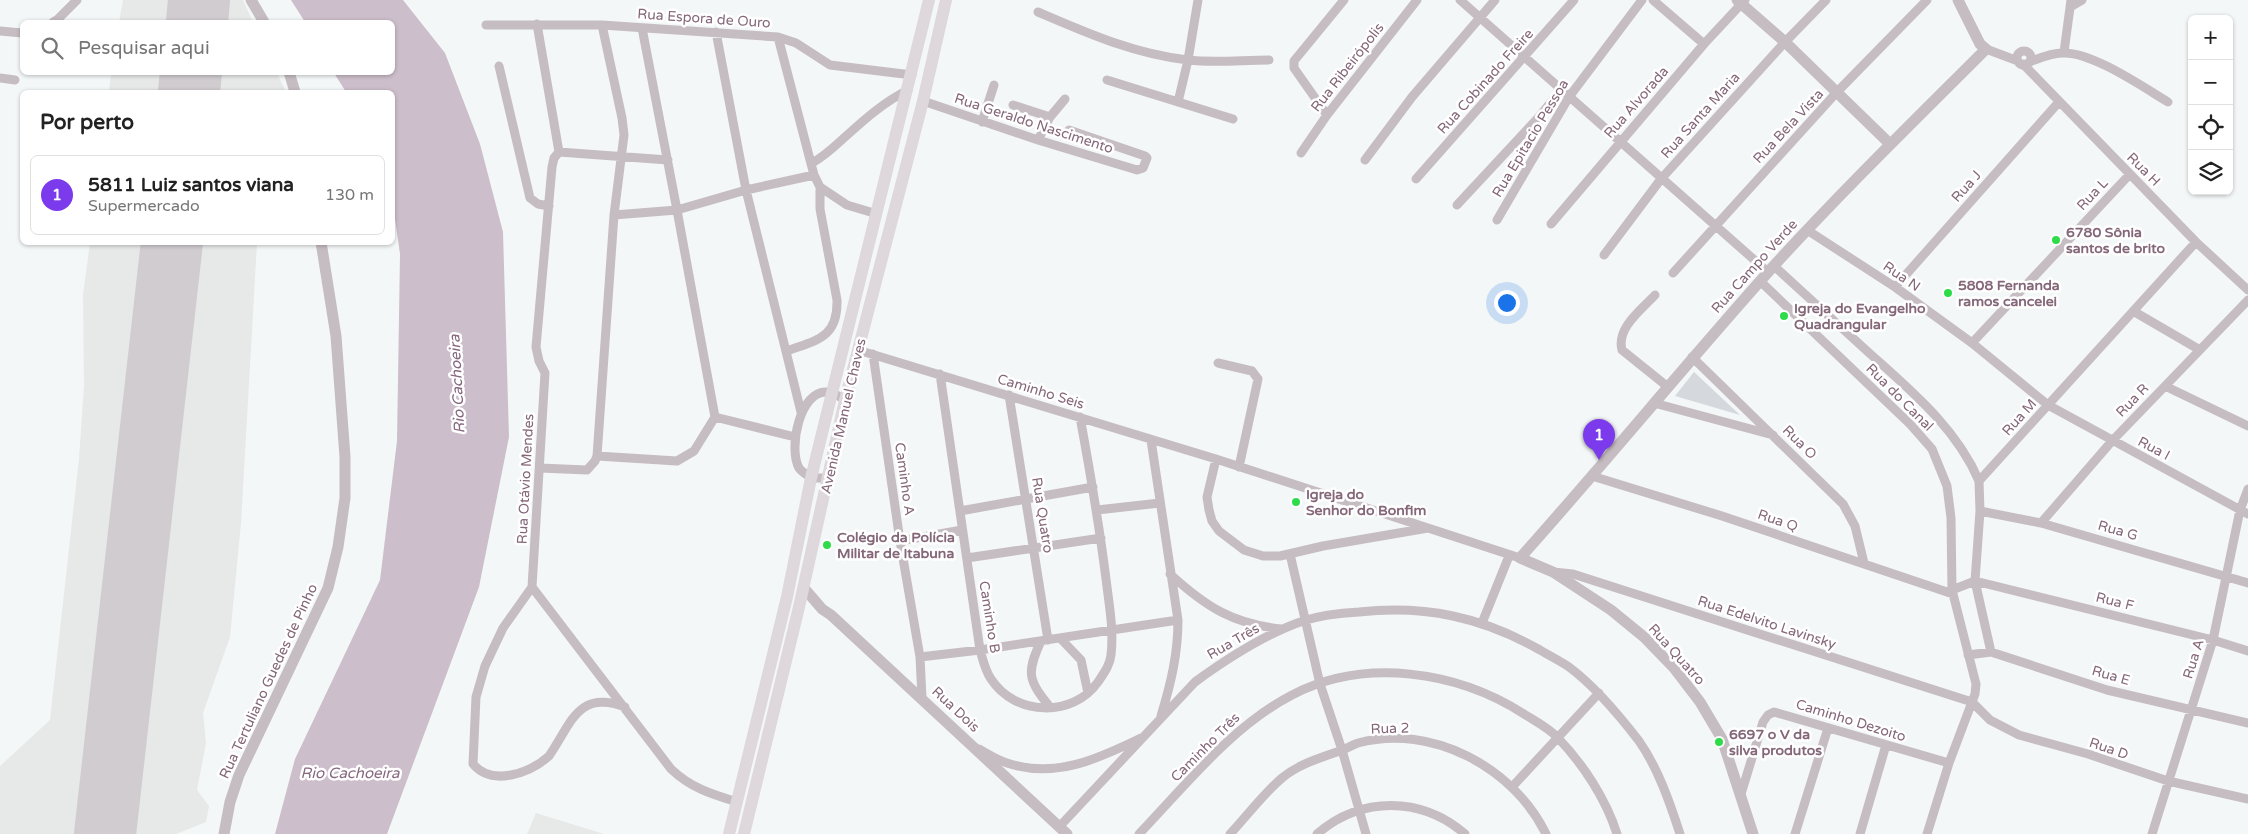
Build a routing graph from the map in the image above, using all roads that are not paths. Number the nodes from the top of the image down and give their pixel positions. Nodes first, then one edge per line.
1 (77, 0) edge
2 (251, 0) edge
3 (929, 0) edge
4 (946, 0) edge
5 (1198, 0) edge
6 (1344, 0) edge
7 (1417, 0) edge
8 (1460, 0) edge
9 (1495, 0) edge
10 (1574, 0) edge
11 (1642, 0) edge
12 (1653, 0) edge
13 (1826, 0) edge
14 (1927, 0) edge
15 (1958, 0) edge
16 (2082, 0) edge
17 (1741, 1) edge
18 (2071, 4) edge
19 (1038, 12) dead end
20 (1481, 18) junction
21 (58, 20) edge
22 (263, 20) edge
23 (537, 24) junction
24 (486, 25) dead end
25 (602, 25) junction
26 (642, 28) junction
27 (0, 31) edge
28 (716, 32) junction
29 (20, 33) edge
30 (778, 37) junction
31 (1785, 42) junction
32 (1704, 44) junction
33 (1988, 50) junction
34 (2024, 51) junction
35 (2064, 52) junction
36 (2050, 54) junction
37 (1525, 58) junction
38 (1188, 60) junction
39 (1268, 60) dead end
40 (2023, 63) junction
41 (500, 66) dead end
42 (290, 75) edge
43 (912, 75) junction
44 (0, 78) edge
45 (15, 80) dead end
46 (1107, 80) dead end
47 (994, 85) dead end
48 (294, 90) edge
49 (908, 90) junction
50 (1561, 90) junction
51 (1837, 92) junction
52 (1569, 96) junction
53 (1064, 99) dead end
54 (923, 101) junction
55 (1178, 102) junction
56 (2168, 102) dead end
57 (2058, 103) junction
58 (1012, 106) dead end
59 (1327, 115) junction
60 (1050, 117) junction
61 (1233, 119) dead end
62 (982, 122) junction
63 (1068, 130) dead end
64 (1038, 140) junction
65 (1620, 141) junction
66 (1890, 144) junction
67 (559, 152) junction
68 (1301, 153) dead end
69 (620, 155) junction
70 (668, 160) junction
71 (1365, 160) dead end
72 (812, 163) junction
73 (2130, 174) junction
74 (814, 175) junction
75 (1416, 179) dead end
76 (1661, 179) junction
77 (820, 187) junction
78 (746, 190) junction
79 (1457, 205) dead end
80 (549, 206) junction
81 (677, 210) junction
82 (877, 214) junction
83 (614, 215) junction
84 (1497, 220) dead end
85 (1551, 224) dead end
86 (1716, 224) junction
87 (1807, 230) junction
88 (2196, 242) junction
89 (321, 245) edge
90 (1604, 256) dead end
91 (1771, 269) junction
92 (1673, 273) dead end
93 (1760, 282) junction
94 (1895, 287) junction
95 (2248, 290) edge
96 (1655, 295) dead end
97 (2248, 300) edge
98 (2133, 311) junction
99 (1972, 343) junction
100 (858, 350) junction
101 (2200, 350) junction
102 (787, 351) junction
103 (873, 354) junction
104 (1692, 357) junction
105 (1218, 364) dead end
106 (940, 374) junction
107 (2165, 386) junction
108 (1668, 387) junction
109 (832, 393) junction
110 (1009, 395) junction
111 (845, 400) junction
112 (1654, 403) junction
113 (2048, 406) junction
114 (801, 412) junction
115 (715, 417) junction
116 (1080, 417) junction
117 (2248, 426) edge
118 (1773, 435) junction
119 (795, 437) junction
120 (1151, 440) junction
121 (2112, 441) junction
122 (596, 456) junction
123 (1216, 459) junction
124 (1239, 467) junction
125 (540, 468) junction
126 (1592, 476) junction
127 (811, 478) junction
128 (828, 478) junction
129 (1978, 481) junction
130 (1093, 487) junction
131 (2248, 488) edge
132 (1025, 500) junction
133 (1160, 503) junction
134 (960, 510) junction
135 (1097, 510) junction
136 (1980, 510) junction
137 (2244, 512) edge
138 (2041, 522) junction
139 (1428, 528) junction
140 (962, 530) junction
141 (1101, 538) junction
142 (900, 541) junction
143 (1032, 549) junction
144 (1290, 554) junction
145 (1515, 557) junction
146 (967, 558) junction
147 (1864, 563) junction
148 (1552, 572) junction
149 (1170, 574) junction
150 (2226, 575) junction
151 (1975, 581) junction
152 (2248, 583) edge
153 (532, 587) junction
154 (804, 588) junction
155 (1953, 592) junction
156 (787, 597) junction
157 (799, 607) junction
158 (822, 609) junction
159 (1178, 620) junction
160 (1306, 620) junction
161 (1482, 623) junction
162 (1112, 629) junction
163 (1283, 629) junction
164 (1060, 638) junction
165 (1044, 640) junction
166 (2213, 640) junction
167 (980, 650) junction
168 (2248, 651) edge
169 (1991, 652) junction
170 (1968, 655) junction
171 (920, 657) junction
172 (1320, 684) junction
173 (1088, 693) junction
174 (1599, 693) junction
175 (922, 698) junction
176 (1972, 702) junction
177 (624, 707) junction
178 (1050, 708) junction
179 (2191, 709) junction
180 (1160, 719) junction
181 (2248, 723) edge
182 (1828, 728) junction
183 (1146, 736) junction
184 (1557, 737) junction
185 (1886, 745) junction
186 (973, 746) junction
187 (1342, 750) junction
188 (1949, 763) junction
189 (2168, 781) junction
190 (1512, 787) junction
191 (1741, 794) junction
192 (2248, 798) edge
193 (737, 802) junction
194 (1358, 810) junction
195 (1063, 830) edge
196 (1233, 833) edge
197 (224, 834) edge
198 (729, 834) edge
199 (744, 834) edge
200 (1139, 834) edge
201 (1317, 834) edge
202 (1366, 834) edge
203 (1465, 834) edge
204 (1546, 834) edge
205 (1617, 834) edge
206 (1680, 834) edge
207 (1753, 834) edge
208 (1794, 834) edge
209 (1860, 834) edge
210 (1927, 834) edge
211 (2152, 834) edge

1 - 21 street
2 - 22 street
3 - 43 main road, Avenida Manuel Chaves
4 - 54 main road, Avenida Manuel Chaves
5 - 38 street
6 - 59 street
7 - 59 street, Rua Ribeirópolis
8 - 20 street, Rua do Canal
9 - 20 street
10 - 37 street, Rua Cobinado Freire
11 - 52 street, Rua Epitacio Pessoa
12 - 32 street
13 - 31 street, Rua Santa Maria
14 - 51 street, Rua Bela Vista
15 - 33 street
16 - 18 street
17 - 31 street
17 - 32 street, Rua Alvorada
18 - 35 street
19 - 38 street
20 - 37 street, Rua do Canal
20 - 71 street
23 - 24 street, Rua Espora de Ouro
23 - 25 street, Rua Espora de Ouro
23 - 67 street
25 - 26 street, Rua Espora de Ouro
25 - 69 street
26 - 28 street, Rua Espora de Ouro
26 - 70 street
27 - 29 street
28 - 30 street, Rua Espora de Ouro
28 - 78 street
30 - 43 street, Rua Espora de Ouro
30 - 72 street
31 - 51 street
31 - 76 street, Rua Santa Maria
32 - 65 street, Rua Alvorada
33 - 34 street
33 - 40 street, Rua H
33 - 66 street, Rua Campo Verde
34 - 36 street
34 - 40 street
35 - 36 street
35 - 56 street
36 - 40 street
37 - 50 street, Rua do Canal
37 - 75 street, Rua Cobinado Freire
38 - 39 street
38 - 55 street
40 - 57 street, Rua H
41 - 80 street
42 - 48 street
43 - 49 main road, Avenida Manuel Chaves
44 - 45 street
46 - 55 street
47 - 62 street
49 - 72 street
49 - 82 main road, Avenida Manuel Chaves
50 - 52 street, Rua do Canal
50 - 79 street
51 - 66 street
51 - 86 street, Rua Bela Vista
52 - 65 street, Rua do Canal
52 - 84 street, Rua Epitacio Pessoa
53 - 60 street
54 - 62 street, Rua Geraldo Nascimento
54 - 100 main road, Avenida Manuel Chaves
55 - 61 street
57 - 73 street, Rua H
57 - 94 street, Rua J
58 - 60 street
59 - 68 street, Rua Ribeirópolis
60 - 64 street
62 - 64 street, Rua Geraldo Nascimento
63 - 64 street, Rua Geraldo Nascimento
65 - 76 street, Rua do Canal
65 - 85 street, Rua Alvorada
66 - 87 street, Rua Campo Verde
67 - 69 street
67 - 80 street
69 - 70 street
69 - 83 street
70 - 81 street
72 - 74 street
73 - 88 street, Rua H
73 - 99 street, Rua L
74 - 77 street
74 - 78 street
76 - 86 street, Rua do Canal
76 - 90 street, Rua Santa Maria
77 - 82 street
77 - 102 street
78 - 81 street
78 - 102 street
80 - 125 street, Rua Otávio Mendes
81 - 83 street
81 - 115 street
82 - 109 main road, Avenida Manuel Chaves
83 - 122 street
86 - 91 street, Rua do Canal
86 - 92 street, Rua Bela Vista
87 - 91 street, Rua Campo Verde
87 - 94 street, Rua N
88 - 95 street, Rua H
88 - 98 street, Rua M
89 - 197 street, Rua Tertuliano Guedes de Pinho
91 - 93 street, Rua Campo Verde
91 - 129 street, Rua do Canal
93 - 104 street, Rua Campo Verde
93 - 155 street, Rua do Canal
94 - 99 street, Rua N
96 - 108 street
97 - 101 street, Rua R
98 - 101 street
98 - 113 street, Rua M
99 - 113 street, Rua N
100 - 103 street, Caminho Seis
100 - 111 main road, Avenida Manuel Chaves
101 - 107 street, Rua R
102 - 114 street
103 - 106 street, Caminho Seis
103 - 142 street, Caminho A
104 - 108 street, Rua Campo Verde
104 - 118 street, Rua O
105 - 124 street
106 - 110 street, Caminho Seis
106 - 134 street, Caminho B
107 - 117 street
107 - 121 street, Rua R
108 - 112 street, Rua Campo Verde
109 - 111 street
109 - 114 street
109 - 127 main road, Avenida Manuel Chaves
110 - 116 street, Caminho Seis
110 - 132 street, Rua Quatro
111 - 128 main road, Avenida Manuel Chaves
112 - 118 street
112 - 126 street, Rua Campo Verde
113 - 121 street, Rua I
113 - 129 street, Rua M
114 - 119 street
115 - 119 street
115 - 122 street
116 - 120 street, Caminho Seis
116 - 130 street, Caminho B
118 - 147 street, Rua O
119 - 127 street
120 - 123 street, Caminho Seis
120 - 133 street
121 - 137 street, Rua I
121 - 138 street, Rua R
122 - 125 street
123 - 124 street, Caminho Seis
123 - 144 street, Caminho Seis
124 - 139 street, Caminho Seis
125 - 153 street, Rua Otávio Mendes
126 - 145 street, Rua Campo Verde
126 - 147 street, Rua Q
127 - 128 street
127 - 156 main road, Avenida Manuel Chaves
128 - 154 main road, Avenida Manuel Chaves
129 - 136 street
130 - 132 street
130 - 135 street, Caminho B
131 - 137 street, Rua A
132 - 134 street
132 - 143 street, Rua Quatro
133 - 135 street
133 - 149 street
134 - 140 street, Caminho B
135 - 141 street, Caminho B
136 - 138 street, Rua G
136 - 151 street
137 - 150 street, Rua A
138 - 150 street, Rua G
139 - 144 street, Caminho Seis
139 - 145 street, Caminho Seis
140 - 142 street
140 - 146 street, Caminho B
141 - 143 street
141 - 162 street, Caminho B
142 - 171 street, Caminho A
143 - 146 street
143 - 165 street, Rua Quatro
144 - 160 street
145 - 148 street, Rua Quatro
145 - 161 street
146 - 167 street, Caminho B
147 - 155 street, Rua Q
148 - 176 street, Rua Edelvito Lavinsky
148 - 191 street, Rua Quatro
149 - 159 street
149 - 163 street
150 - 152 street, Rua G
150 - 166 street, Rua A
151 - 155 street
151 - 166 street, Rua F
151 - 169 street
153 - 177 street
153 - 177 street
154 - 157 main road, Avenida Manuel Chaves
154 - 158 street, Rua Dois
155 - 170 street, Rua do Canal
156 - 157 street
156 - 193 main road, Avenida Manuel Chaves
157 - 158 street
157 - 199 main road, Avenida Manuel Chaves
158 - 175 street, Rua Dois
159 - 162 street
159 - 180 street
160 - 161 street, Rua Três
160 - 163 street, Rua Três
160 - 172 street
161 - 174 street, Rua Três
162 - 164 street
162 - 173 street, Caminho B
163 - 180 street, Rua Três
164 - 165 street
164 - 173 street
165 - 167 street
165 - 178 street
166 - 168 street, Rua F
166 - 179 street, Rua A
167 - 171 street
167 - 178 street, Caminho B
169 - 170 street, Rua E
169 - 179 street, Rua E
170 - 176 street, Rua do Canal
171 - 175 street, Caminho A
172 - 184 street, Caminho Três
172 - 187 street
172 - 200 street, Caminho Três
173 - 178 street, Caminho B
174 - 184 street
174 - 206 street, Rua Três
175 - 186 street, Rua Dois
176 - 188 street, Rua do Canal
176 - 189 street, Rua D
177 - 193 street
179 - 181 street, Rua E
179 - 189 street, Rua A
180 - 183 street, Rua Três
182 - 185 street, Caminho Dezoito
182 - 191 street, Caminho Dezoito
182 - 208 street
183 - 186 street
183 - 195 street, Rua Três
184 - 190 street
184 - 205 street, Caminho Três
185 - 188 street, Caminho Dezoito
185 - 209 street
186 - 195 street, Rua Dois
187 - 190 street, Rua 2
187 - 194 street
187 - 196 street, Rua 2
188 - 210 street, Rua do Canal
189 - 192 street, Rua D
189 - 211 street, Rua A
190 - 204 street, Rua 2
191 - 207 street, Rua Quatro
193 - 198 main road, Avenida Manuel Chaves
194 - 201 street
194 - 202 street
194 - 203 street

